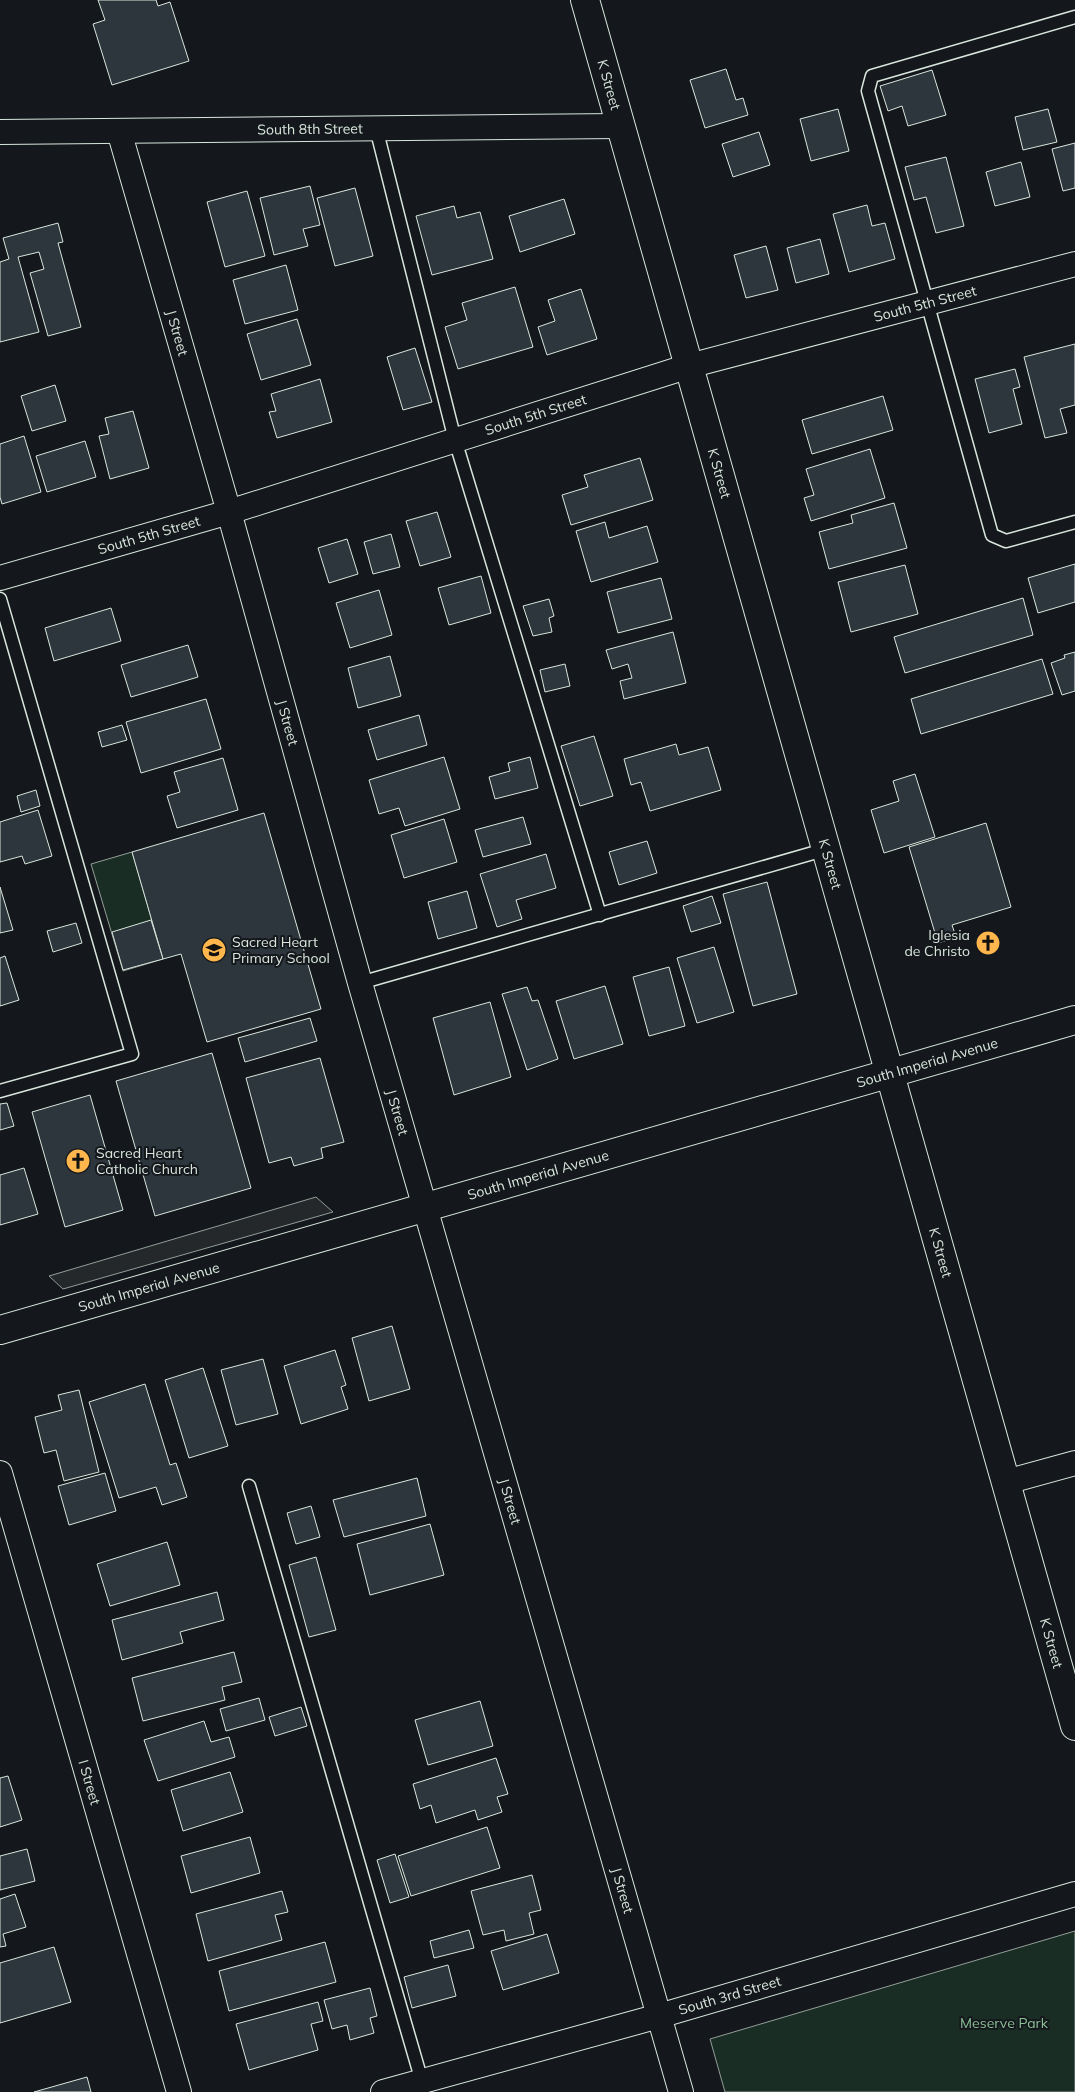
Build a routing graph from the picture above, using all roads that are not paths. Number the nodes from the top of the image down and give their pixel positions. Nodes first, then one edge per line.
1 (585, 0) edge
2 (1075, 17) edge
3 (620, 126) junction
4 (376, 128) junction
5 (119, 131) junction
6 (0, 132) edge
7 (1075, 264) edge
8 (928, 304) junction
9 (689, 366) junction
10 (455, 440) junction
11 (229, 512) junction
12 (1075, 522) edge
13 (0, 578) edge
14 (0, 599) edge
15 (827, 849) junction
16 (600, 915) junction
17 (360, 983) junction
18 (1075, 1020) edge
19 (890, 1073) junction
20 (0, 1091) edge
21 (426, 1207) junction
22 (0, 1330) edge
23 (1075, 1463) edge
24 (0, 1474) edge
25 (1006, 1482) junction
26 (249, 1486) dead end
27 (1075, 1726) edge
28 (1075, 1894) edge
29 (659, 2016) junction
30 (423, 2087) edge
31 (178, 2092) edge
32 (383, 2092) edge
33 (681, 2092) edge

1 - 3 street, K Street
2 - 8 lane
3 - 4 street, South 8th Street
3 - 9 street, K Street
4 - 5 street, South 8th Street
4 - 10 lane
5 - 6 street, South 8th Street
5 - 11 street, J Street
7 - 8 street, South 5th Street
8 - 9 street, South 5th Street
8 - 12 lane
9 - 10 street, South 5th Street
9 - 15 street, K Street
10 - 11 street, South 5th Street
10 - 16 lane
11 - 13 street, South 5th Street
11 - 17 street, J Street
14 - 20 lane
15 - 16 lane
15 - 19 street, K Street
16 - 17 lane
17 - 21 street, J Street
18 - 19 street, South Imperial Avenue
19 - 21 street, South Imperial Avenue
19 - 25 street, K Street
21 - 22 street, South Imperial Avenue
21 - 29 street, J Street
23 - 25 street
24 - 31 street, I Street
25 - 27 street, K Street
26 - 30 lane
28 - 29 street, South 3rd Street
29 - 30 street, South 3rd Street
29 - 33 street, J Street
30 - 32 street, South 3rd Street

